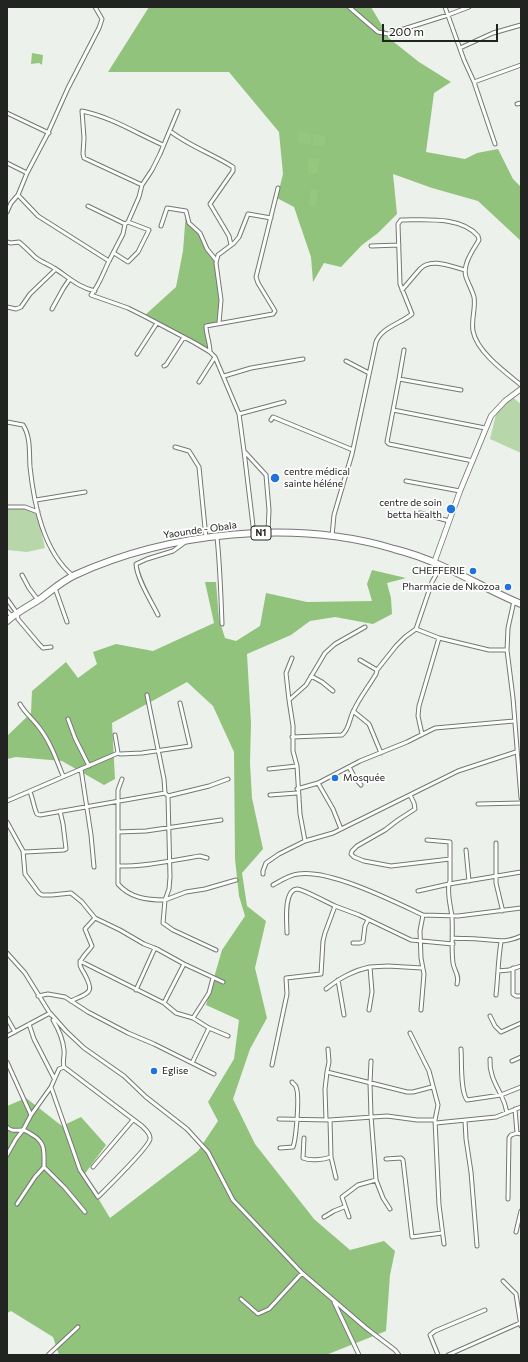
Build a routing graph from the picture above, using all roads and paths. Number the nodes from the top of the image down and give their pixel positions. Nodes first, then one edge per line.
1 (95, 7) edge
2 (349, 7) edge
3 (445, 7) edge
4 (469, 7) edge
5 (448, 15) junction
6 (521, 25) edge
7 (460, 48) junction
8 (521, 65) edge
9 (474, 82) junction
10 (521, 103) edge
11 (517, 104) dead end
12 (178, 110) dead end
13 (7, 113) edge
14 (170, 132) junction
15 (49, 133) junction
16 (495, 144) dead end
17 (163, 145) junction
18 (7, 163) edge
19 (27, 173) junction
20 (142, 185) junction
21 (278, 188) dead end
22 (18, 195) junction
23 (88, 206) dead end
24 (7, 212) edge
25 (270, 218) junction
26 (127, 223) junction
27 (161, 226) dead end
28 (7, 242) edge
29 (232, 245) junction
30 (399, 245) junction
31 (371, 246) dead end
32 (114, 253) junction
33 (216, 260) junction
34 (109, 261) junction
35 (56, 269) junction
36 (465, 270) junction
37 (69, 280) junction
38 (402, 290) junction
39 (95, 291) junction
40 (7, 307) edge
41 (52, 309) dead end
42 (158, 323) junction
43 (219, 323) junction
44 (184, 337) junction
45 (404, 350) dead end
46 (210, 352) junction
47 (137, 354) dead end
48 (215, 357) junction
49 (303, 359) dead end
50 (346, 361) dead end
51 (164, 366) dead end
52 (369, 373) junction
53 (224, 376) junction
54 (399, 379) junction
55 (199, 382) dead end
56 (521, 385) edge
57 (521, 389) edge
58 (461, 390) dead end
59 (284, 402) dead end
60 (393, 410) junction
61 (240, 414) junction
62 (271, 420) dead end
63 (7, 422) edge
64 (485, 428) junction
65 (174, 446) dead end
66 (353, 450) junction
67 (244, 451) junction
68 (473, 461) junction
69 (406, 481) dead end
70 (460, 491) junction
71 (85, 492) dead end
72 (36, 500) junction
73 (7, 507) edge
74 (38, 512) junction
75 (420, 513) dead end
76 (450, 521) junction
77 (268, 532) junction
78 (254, 534) junction
79 (332, 536) junction
80 (217, 537) junction
81 (206, 538) junction
82 (187, 540) junction
83 (434, 563) junction
84 (442, 565) junction
85 (22, 575) dead end
86 (73, 576) junction
87 (55, 588) junction
88 (7, 599) edge
89 (38, 600) junction
90 (514, 601) junction
91 (521, 604) edge
92 (7, 611) edge
93 (158, 614) dead end
94 (12, 617) edge
95 (67, 622) dead end
96 (222, 624) dead end
97 (365, 626) dead end
98 (416, 629) junction
99 (439, 638) junction
100 (51, 647) dead end
101 (507, 650) junction
102 (292, 658) dead end
103 (360, 660) dead end
104 (377, 670) junction
105 (311, 676) junction
106 (333, 691) dead end
107 (147, 695) dead end
108 (289, 700) junction
109 (180, 703) dead end
110 (20, 704) dead end
111 (353, 712) junction
112 (68, 719) dead end
113 (514, 721) junction
114 (422, 734) junction
115 (115, 735) dead end
116 (292, 737) junction
117 (521, 746) edge
118 (516, 747) junction
119 (159, 751) junction
120 (516, 752) junction
121 (118, 753) junction
122 (381, 753) junction
123 (89, 766) junction
124 (297, 766) junction
125 (349, 766) junction
126 (81, 769) junction
127 (269, 769) dead end
128 (63, 776) junction
129 (122, 779) dead end
130 (228, 780) dead end
131 (318, 783) junction
132 (361, 785) dead end
133 (297, 791) junction
134 (30, 792) junction
135 (166, 795) junction
136 (270, 795) dead end
137 (410, 795) junction
138 (521, 798) edge
139 (7, 801) edge
140 (118, 801) junction
141 (521, 803) edge
142 (478, 804) dead end
143 (87, 806) junction
144 (60, 811) junction
145 (221, 820) dead end
146 (7, 822) edge
147 (168, 828) junction
148 (341, 829) junction
149 (118, 832) junction
150 (427, 840) dead end
151 (305, 841) junction
152 (496, 843) dead end
153 (466, 850) dead end
154 (22, 851) junction
155 (207, 858) dead end
156 (450, 859) junction
157 (170, 860) junction
158 (118, 866) junction
159 (94, 867) dead end
160 (521, 872) edge
161 (263, 874) dead end
162 (496, 876) junction
163 (236, 880) dead end
164 (469, 881) junction
165 (449, 884) junction
166 (272, 885) dead end
167 (418, 891) dead end
168 (165, 900) junction
169 (336, 906) junction
170 (521, 908) edge
171 (502, 911) junction
172 (423, 915) junction
173 (452, 917) junction
174 (95, 918) junction
175 (368, 920) junction
176 (287, 933) dead end
177 (521, 936) edge
178 (453, 938) junction
179 (420, 941) junction
180 (501, 942) junction
181 (352, 943) dead end
182 (453, 944) junction
183 (155, 948) junction
184 (216, 950) dead end
185 (7, 953) edge
186 (80, 961) junction
187 (184, 964) junction
188 (521, 966) edge
189 (370, 967) junction
190 (422, 968) junction
191 (513, 968) junction
192 (498, 971) junction
193 (213, 978) junction
194 (338, 980) junction
195 (223, 982) dead end
196 (457, 984) dead end
197 (326, 989) dead end
198 (136, 990) junction
199 (496, 995) dead end
200 (38, 996) junction
201 (521, 996) edge
202 (71, 1001) junction
203 (164, 1003) junction
204 (369, 1010) dead end
205 (422, 1010) dead end
206 (50, 1013) junction
207 (344, 1015) dead end
208 (490, 1016) dead end
209 (7, 1018) edge
210 (193, 1018) junction
211 (521, 1023) edge
212 (29, 1024) junction
213 (209, 1028) junction
214 (16, 1032) junction
215 (410, 1033) dead end
216 (7, 1036) edge
217 (228, 1036) dead end
218 (328, 1049) dead end
219 (461, 1049) dead end
220 (521, 1057) edge
221 (490, 1059) dead end
222 (371, 1061) dead end
223 (512, 1061) dead end
224 (7, 1062) edge
225 (192, 1063) junction
226 (272, 1065) dead end
227 (64, 1067) junction
228 (327, 1072) junction
229 (214, 1074) dead end
230 (54, 1078) junction
231 (292, 1082) dead end
232 (370, 1083) junction
233 (51, 1086) junction
234 (432, 1087) junction
235 (521, 1087) edge
236 (501, 1095) junction
237 (521, 1107) edge
238 (514, 1110) junction
239 (507, 1113) junction
240 (31, 1115) junction
241 (371, 1116) junction
242 (279, 1119) dead end
243 (297, 1119) junction
244 (133, 1120) junction
245 (328, 1120) junction
246 (465, 1121) junction
247 (435, 1122) junction
248 (7, 1127) edge
249 (23, 1130) junction
250 (519, 1133) edge
251 (304, 1138) dead end
252 (280, 1148) dead end
253 (7, 1155) edge
254 (330, 1157) junction
255 (386, 1159) dead end
256 (44, 1167) junction
257 (93, 1167) dead end
258 (336, 1178) dead end
259 (376, 1180) junction
260 (508, 1199) dead end
261 (17, 1204) dead end
262 (344, 1207) junction
263 (390, 1209) dead end
264 (521, 1211) edge
265 (85, 1212) dead end
266 (324, 1217) dead end
267 (349, 1217) dead end
268 (516, 1232) dead end
269 (442, 1233) junction
270 (444, 1244) dead end
271 (477, 1246) dead end
272 (302, 1273) junction
273 (503, 1281) dead end
274 (241, 1299) dead end
275 (334, 1301) junction
276 (485, 1310) dead end
277 (520, 1325) edge
278 (78, 1327) dead end
279 (48, 1355) edge
280 (359, 1355) edge
281 (400, 1355) edge
282 (438, 1355) edge
283 (448, 1355) edge

1 - 15 street
2 - 5 street
3 - 5 street
4 - 5 street
5 - 7 street
6 - 7 street
7 - 9 street
8 - 9 street
9 - 16 street
10 - 11 street
12 - 14 street
13 - 15 street
14 - 17 street
14 - 29 street
15 - 19 street
17 - 20 street
17 - 20 street
18 - 19 street
19 - 22 street
20 - 26 street
21 - 25 street
22 - 24 street
22 - 34 street
23 - 26 street
25 - 29 street
25 - 43 street
26 - 32 street
26 - 32 street
27 - 33 street
28 - 35 street
29 - 33 street
30 - 31 street
30 - 36 street
30 - 38 street
32 - 34 street
33 - 43 street
34 - 39 street
35 - 37 street
35 - 40 street
36 - 38 street
36 - 56 street
37 - 39 street
37 - 41 street
38 - 52 street
39 - 42 street
42 - 44 street
42 - 47 street
43 - 46 street
44 - 46 street
44 - 51 street
45 - 54 street
46 - 48 street
48 - 53 street
48 - 55 street
49 - 53 street
50 - 52 street
52 - 66 street
53 - 61 street
54 - 58 street
54 - 60 street
57 - 64 street
59 - 61 street
60 - 64 street
60 - 68 street
61 - 67 street
62 - 66 street
63 - 72 street
64 - 68 street
65 - 81 street
66 - 79 street
67 - 77 street
67 - 78 street
68 - 70 street
69 - 70 street
70 - 76 street
71 - 72 street
72 - 74 street
73 - 74 street
74 - 86 street
75 - 76 street
76 - 83 street
77 - 78 highway, Yaounde - Obala / N1
77 - 79 highway, Yaounde - Obala / N1
78 - 80 highway, Yaounde - Obala / N1
79 - 83 highway, Yaounde - Obala / N1
80 - 81 highway, Yaounde - Obala / N1
80 - 96 street
81 - 82 highway, Yaounde - Obala / N1
82 - 86 highway, Yaounde - Obala / N1
82 - 93 street
83 - 84 highway, Yaounde - Obala / N1
84 - 90 highway, Yaounde - Obala / N1
84 - 98 street
85 - 89 street
86 - 87 highway, Yaounde - Obala / N1
87 - 89 highway, Yaounde - Obala / N1
87 - 95 street
88 - 94 street
89 - 94 highway, Yaounde - Obala / N1
90 - 91 highway, Yaounde - Obala / N1
90 - 101 street
92 - 94 street
94 - 100 street
97 - 105 street
98 - 99 street
98 - 104 street
99 - 101 street
99 - 114 street
101 - 113 street
102 - 108 street
103 - 104 street
104 - 111 street
105 - 106 street
105 - 108 street
107 - 119 street
108 - 116 street
109 - 119 street
110 - 128 street
111 - 116 street
111 - 122 street
112 - 123 street
113 - 114 street
113 - 118 street
114 - 122 street
115 - 121 street
116 - 124 street
117 - 118 street
118 - 120 street
119 - 121 street
119 - 135 street
120 - 137 street
120 - 138 street
121 - 123 street
122 - 125 street
123 - 126 street
124 - 127 street
124 - 133 street
125 - 131 street
125 - 132 street
126 - 128 street
126 - 143 street
128 - 134 street
129 - 140 street
130 - 135 street
131 - 133 street
131 - 148 street
133 - 136 street
133 - 151 street
134 - 139 street
134 - 144 street
135 - 140 street
135 - 147 street
137 - 148 street
137 - 156 street
140 - 143 street
140 - 149 street
141 - 142 street
143 - 144 street
143 - 159 street
144 - 154 street
145 - 147 street
146 - 154 street
147 - 149 street
147 - 157 street
148 - 151 street
149 - 158 street
150 - 156 street
151 - 161 street
152 - 162 street
153 - 164 street
154 - 174 street
155 - 157 street
156 - 165 street
157 - 158 street
157 - 168 street
158 - 168 street
160 - 162 street
162 - 164 street
162 - 171 street
163 - 168 street
164 - 165 street
165 - 167 street
165 - 173 street
166 - 172 street
168 - 184 street
169 - 175 street
169 - 176 street
169 - 226 street
170 - 171 street
171 - 173 street
172 - 173 street
172 - 179 street
173 - 178 street
174 - 183 street
174 - 186 street
175 - 179 street
175 - 181 street
177 - 180 street
178 - 180 street
178 - 182 street
179 - 182 street
179 - 190 street
180 - 192 street
182 - 196 street
183 - 187 street
183 - 198 street
185 - 200 street
186 - 198 street
186 - 202 street
187 - 193 street
187 - 203 street
188 - 191 street
189 - 190 street
189 - 194 street
189 - 204 street
190 - 205 street
191 - 192 street
191 - 201 street
192 - 199 street
193 - 195 street
193 - 210 street
194 - 197 street
194 - 207 street
198 - 203 street
200 - 202 street
200 - 206 street
202 - 225 street
203 - 210 street
206 - 212 street
206 - 227 street
206 - 272 street
208 - 211 street
209 - 214 street
210 - 213 street
212 - 214 street
212 - 230 street
213 - 217 street
213 - 225 street
214 - 216 street
215 - 234 street
218 - 228 street
219 - 236 street
220 - 223 street
221 - 236 street
222 - 232 street
224 - 240 street
225 - 229 street
227 - 230 street
227 - 244 street
228 - 232 street
228 - 245 street
230 - 233 street
231 - 243 street
232 - 234 street
232 - 241 street
233 - 240 street
233 - 244 street
234 - 247 street
235 - 236 street
236 - 239 street
237 - 238 street
238 - 239 street
238 - 250 street
239 - 246 street
240 - 249 street
241 - 245 street
241 - 247 street
241 - 259 street
242 - 243 street
243 - 245 street
243 - 252 street
244 - 257 street
245 - 254 street
246 - 247 street
246 - 271 street
247 - 269 street
248 - 249 street
249 - 253 street
249 - 256 street
250 - 260 street
251 - 254 street
254 - 258 street
255 - 269 street
256 - 261 street
256 - 265 street
259 - 262 street
259 - 263 street
262 - 266 street
262 - 267 street
264 - 268 street
269 - 270 street
272 - 274 street
272 - 275 street
273 - 277 street
275 - 280 street
275 - 281 street
276 - 282 street
277 - 283 street
278 - 279 street

